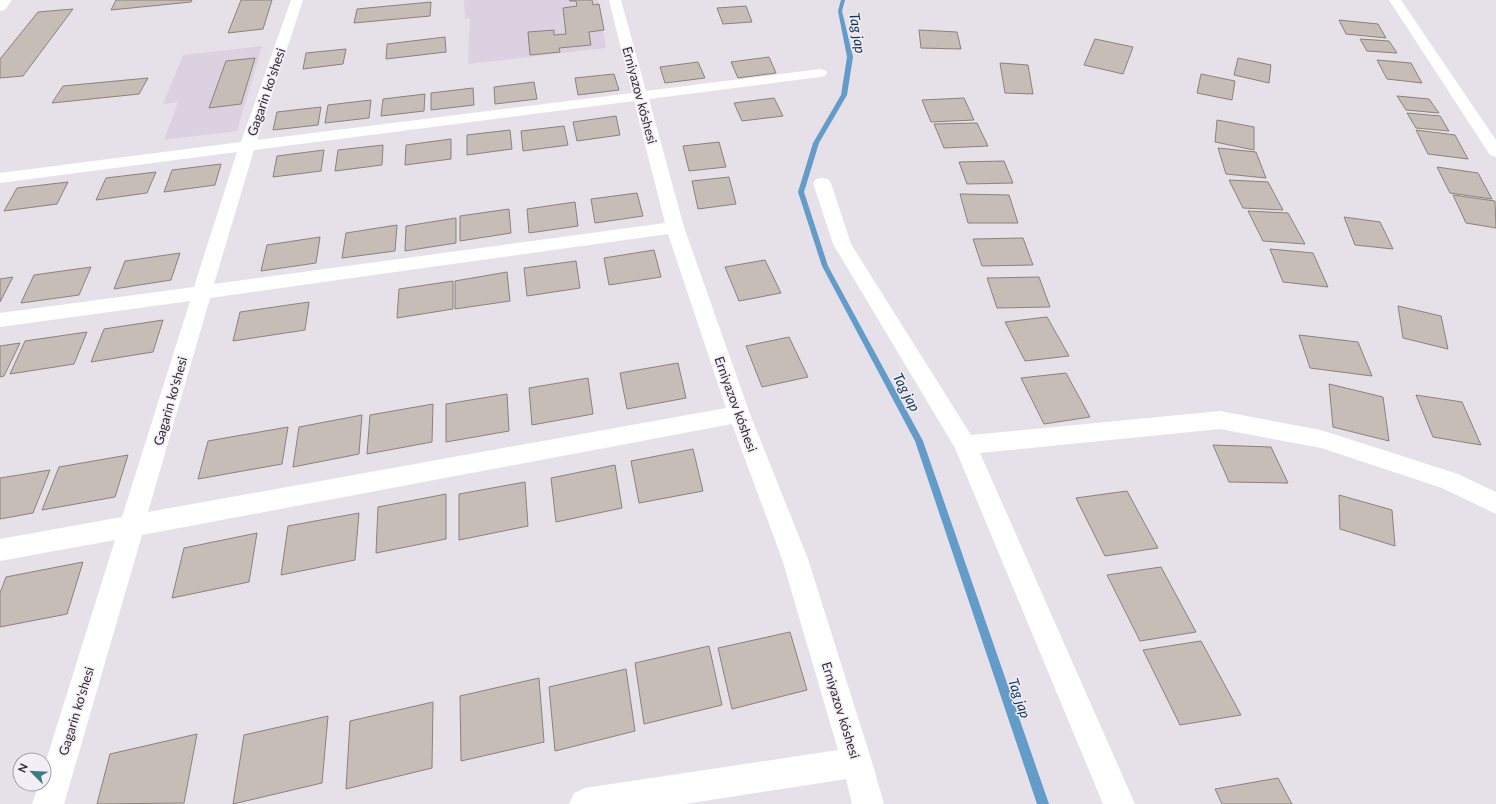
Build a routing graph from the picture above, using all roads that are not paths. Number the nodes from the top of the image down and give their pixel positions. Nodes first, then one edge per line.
1 (6, 0) edge
2 (297, 0) edge
3 (615, 0) edge
4 (1395, 0) edge
5 (0, 7) edge
6 (820, 73) dead end
7 (640, 96) junction
8 (247, 147) junction
9 (1496, 152) edge
10 (0, 178) edge
11 (822, 183) dead end
12 (675, 227) junction
13 (202, 292) junction
14 (0, 320) edge
15 (739, 414) junction
16 (965, 444) junction
17 (1496, 504) edge
18 (133, 526) junction
19 (0, 550) edge
20 (857, 762) junction
21 (48, 804) edge
22 (585, 804) edge
23 (868, 804) edge
24 (1119, 804) edge

1 - 5 street
2 - 8 street, Gagarin ko'shesi
3 - 7 street, Erniyazov kóshesi
4 - 9 street
6 - 7 street
7 - 8 street
7 - 12 street, Erniyazov kóshesi
8 - 10 street
8 - 13 street, Gagarin ko'shesi
11 - 16 street
12 - 13 street
12 - 15 street, Erniyazov kóshesi
13 - 14 street
13 - 18 street, Gagarin ko'shesi
15 - 18 street
15 - 20 street, Erniyazov kóshesi
16 - 17 street
16 - 24 street
18 - 19 street
18 - 21 street, Gagarin ko'shesi
20 - 22 street
20 - 23 street, Erniyazov kóshesi

